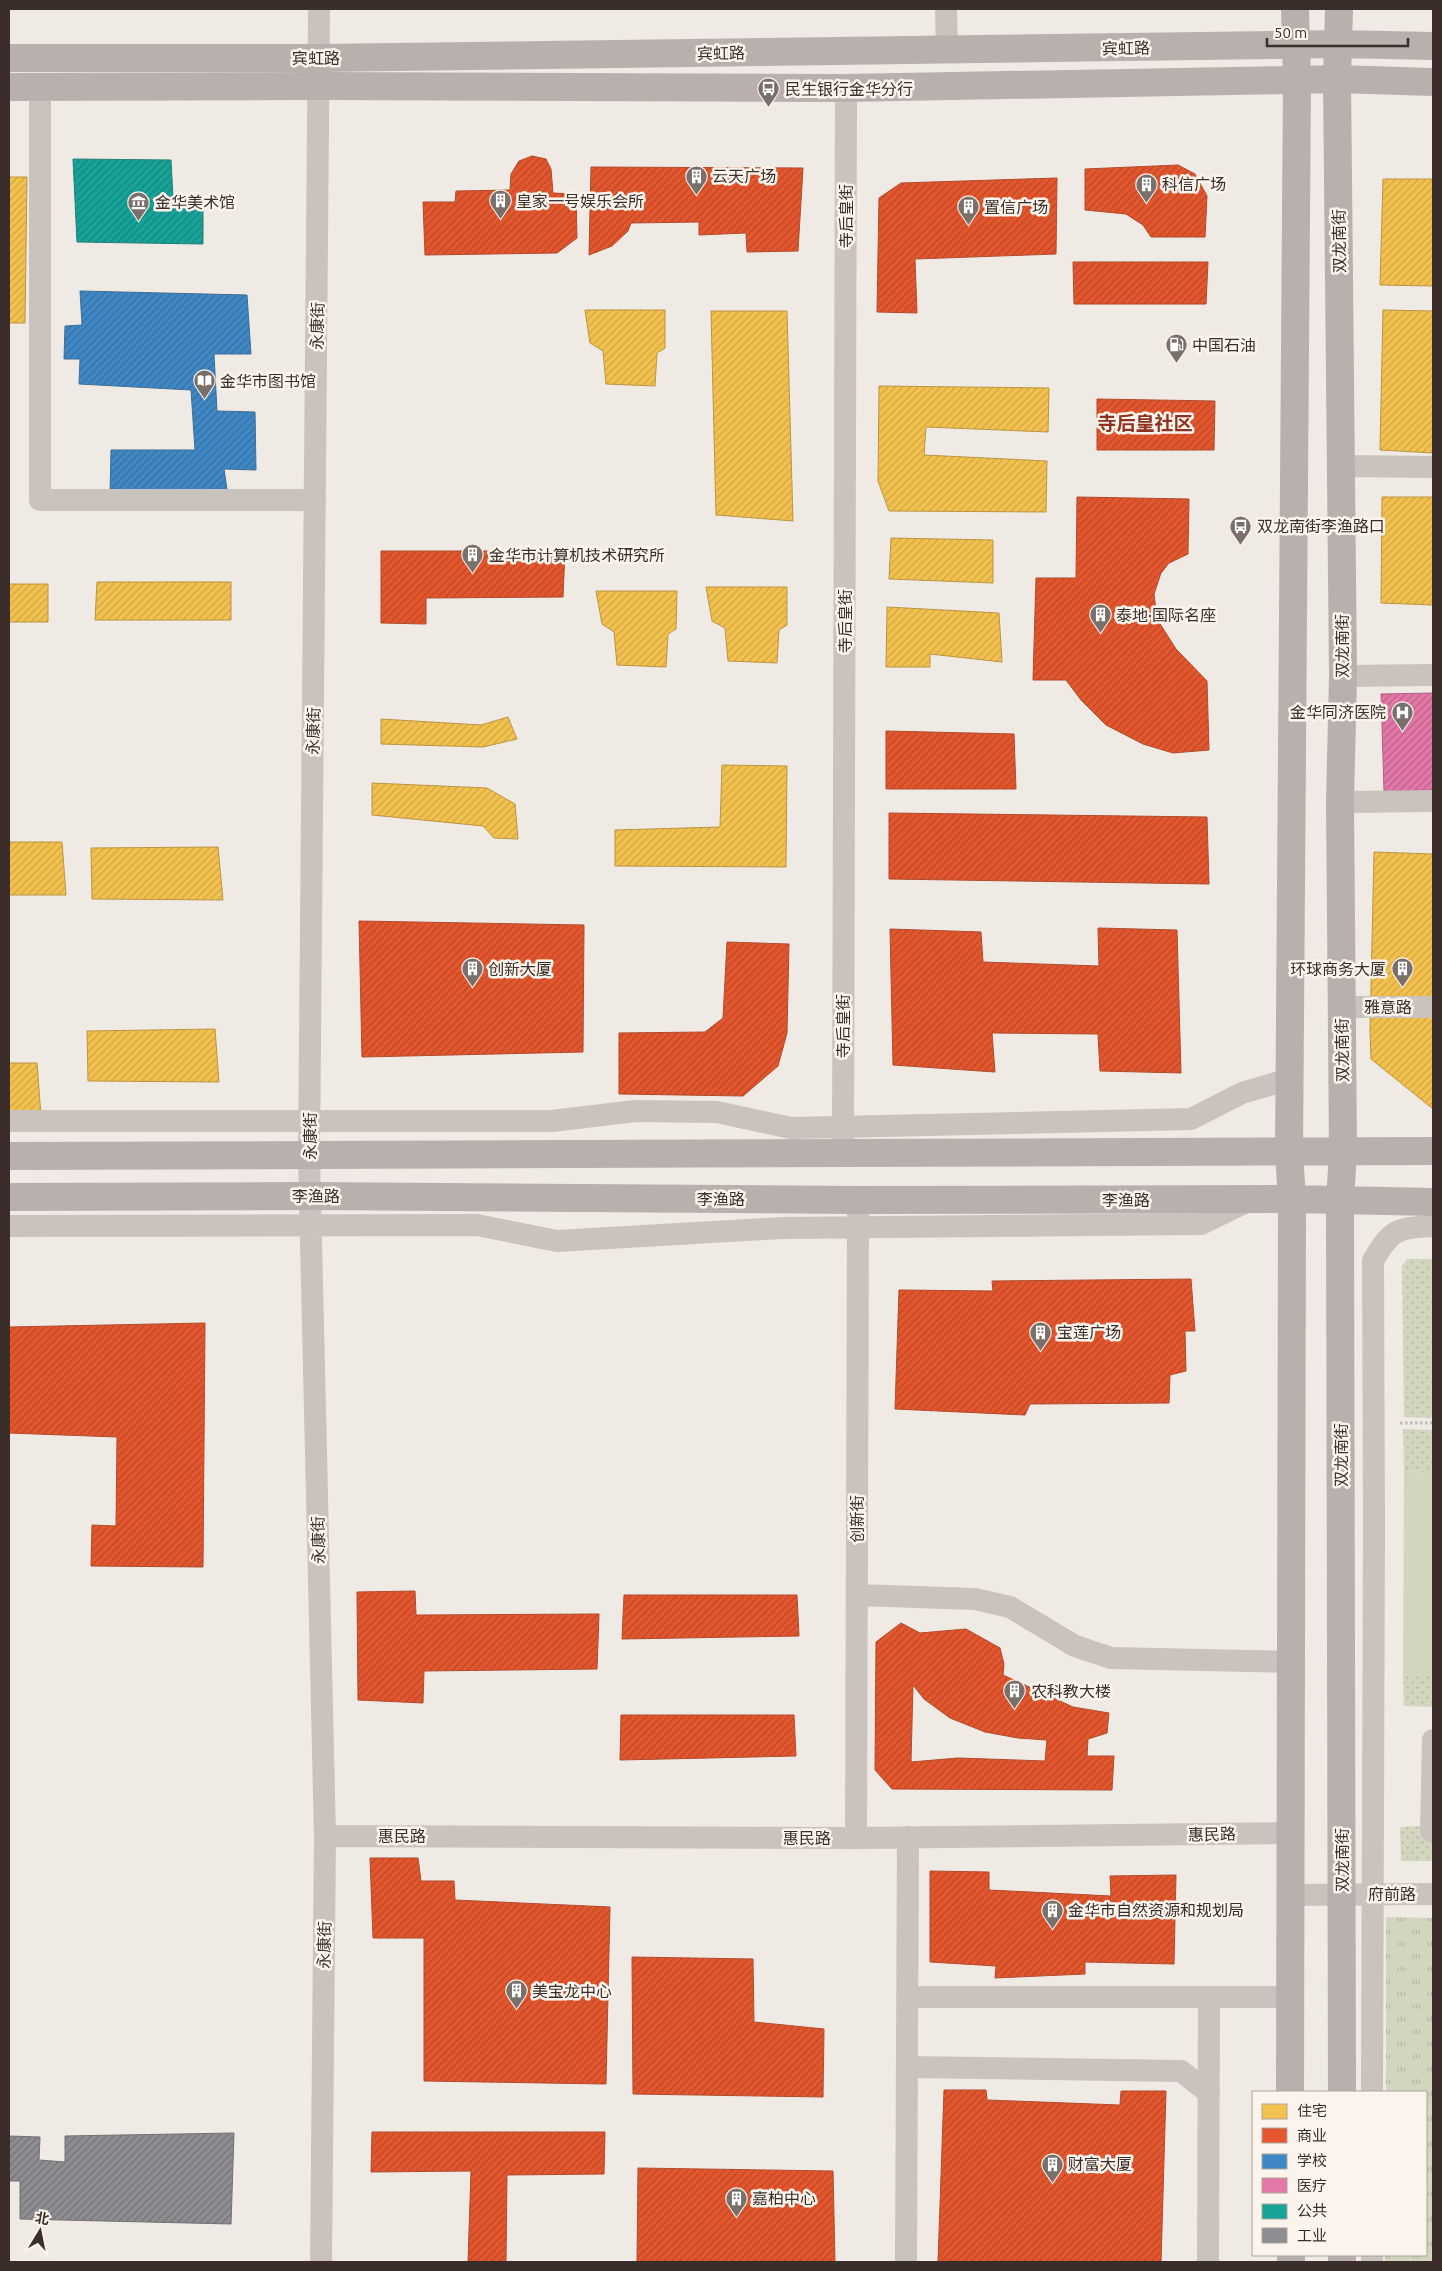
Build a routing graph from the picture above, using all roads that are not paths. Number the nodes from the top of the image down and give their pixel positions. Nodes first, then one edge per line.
1 (319, 9) edge
2 (946, 9) edge
3 (1295, 9) edge
4 (1339, 9) edge
5 (1339, 44) junction
6 (1295, 46) junction
7 (1433, 46) edge
8 (947, 50) junction
9 (9, 58) edge
10 (319, 58) junction
11 (1337, 79) junction
12 (1297, 80) junction
13 (1433, 82) edge
14 (319, 86) junction
15 (9, 88) edge
16 (40, 88) junction
17 (846, 88) junction
18 (1341, 466) junction
19 (1433, 467) edge
20 (315, 500) junction
21 (1433, 675) edge
22 (1343, 676) junction
23 (1433, 801) edge
24 (1340, 802) junction
25 (1342, 1007) junction
26 (1433, 1007) edge
27 (1290, 1079) junction
28 (9, 1121) edge
29 (310, 1121) junction
30 (843, 1127) junction
31 (1343, 1151) junction
32 (1433, 1151) edge
33 (1289, 1153) junction
34 (843, 1154) junction
35 (9, 1156) edge
36 (309, 1156) junction
37 (311, 1196) junction
38 (9, 1197) edge
39 (1250, 1199) junction
40 (1292, 1199) junction
41 (858, 1200) junction
42 (1340, 1202) junction
43 (1433, 1202) edge
44 (311, 1225) junction
45 (9, 1226) edge
46 (1433, 1226) edge
47 (858, 1228) junction
48 (857, 1595) junction
49 (1290, 1662) junction
50 (1433, 1740) edge
51 (1433, 1831) edge
52 (1289, 1833) junction
53 (325, 1836) junction
54 (908, 1837) junction
55 (856, 1838) junction
56 (1342, 1894) junction
57 (1372, 1894) junction
58 (1433, 1894) edge
59 (1290, 1895) junction
60 (907, 1997) junction
61 (1209, 1997) junction
62 (1290, 1998) junction
63 (907, 2067) junction
64 (1290, 2091) edge
65 (1342, 2091) edge
66 (1372, 2091) edge
67 (1209, 2093) junction
68 (321, 2262) edge
69 (906, 2262) edge
70 (1208, 2262) edge

1 - 10 street, 永康街
2 - 8 street
3 - 6 main road
4 - 5 main road, 双龙南街
5 - 6 main road, 宾虹路
5 - 7 main road, 宾虹路
5 - 11 main road, 双龙南街
6 - 8 main road, 宾虹路
6 - 12 main road
8 - 10 main road, 宾虹路
9 - 10 main road, 宾虹路
10 - 14 street, 永康街
11 - 12 main road, 宾虹路
11 - 13 main road, 宾虹路
11 - 18 main road, 双龙南街
12 - 17 main road, 宾虹路
12 - 27 main road
14 - 16 main road, 宾虹路
14 - 17 main road, 宾虹路
14 - 20 street, 永康街
15 - 16 main road, 宾虹路
16 - 20 street
17 - 30 street, 寺后皇街
18 - 19 street
18 - 22 main road, 双龙南街
20 - 29 street, 永康街
21 - 22 street
22 - 24 main road, 双龙南街
23 - 24 street
24 - 25 main road, 双龙南街
25 - 26 street, 雅意路
25 - 31 main road, 双龙南街
27 - 30 street
27 - 33 main road
28 - 29 street
29 - 30 street
29 - 36 street, 永康街
30 - 34 street, 寺后皇街
31 - 32 main road
31 - 33 main road
31 - 42 main road, 双龙南街
33 - 34 main road
33 - 40 main road
34 - 36 main road
35 - 36 main road
36 - 37 street, 永康街
37 - 38 main road, 李渔路
37 - 41 main road, 李渔路
37 - 44 street, 永康街
39 - 40 main road, 李渔路
39 - 41 main road, 李渔路
39 - 47 street
40 - 42 main road, 李渔路
40 - 49 main road
41 - 47 street, 创新街
42 - 43 main road, 李渔路
42 - 56 main road, 双龙南街
44 - 45 street
44 - 47 street
44 - 53 street, 永康街
46 - 57 street
47 - 48 street, 创新街
48 - 49 street
48 - 55 street, 创新街
49 - 52 main road
50 - 51 street
52 - 54 street, 惠民路
52 - 59 main road
53 - 55 street, 惠民路
53 - 68 street, 永康街
54 - 55 street, 惠民路
54 - 60 street
56 - 57 street, 府前路
56 - 59 street, 府前路
56 - 65 main road, 双龙南街
57 - 58 street, 府前路
57 - 66 street
59 - 62 main road
60 - 61 street
60 - 63 street
61 - 62 street
61 - 67 street
62 - 64 main road
63 - 67 street
63 - 69 street
67 - 70 street

